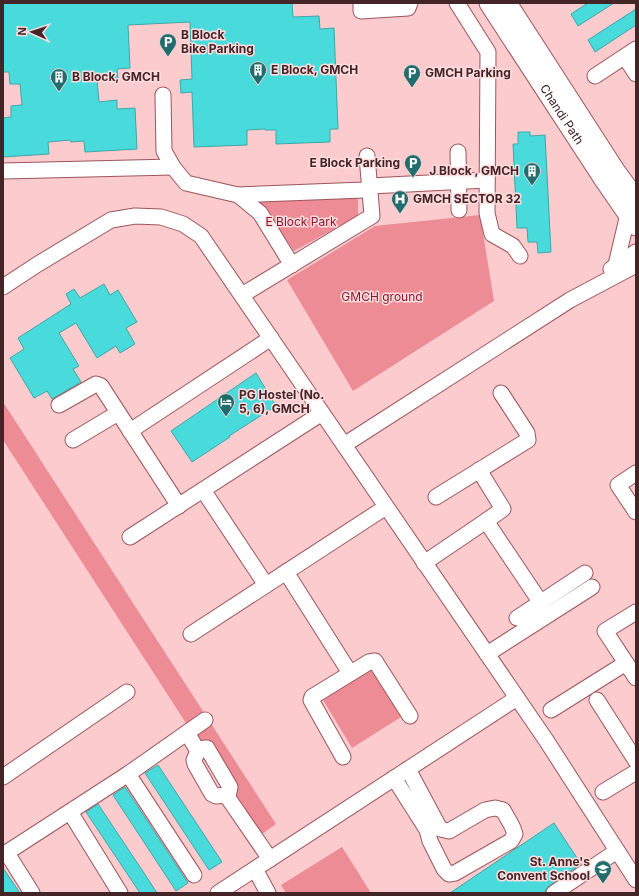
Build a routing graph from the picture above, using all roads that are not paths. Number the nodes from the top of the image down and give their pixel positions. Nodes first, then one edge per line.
1 (361, 3) edge
2 (410, 3) edge
3 (457, 3) edge
4 (489, 3) edge
5 (507, 3) edge
6 (630, 53) edge
7 (636, 74) edge
8 (595, 76) dead end
9 (163, 95) dead end
10 (458, 152) dead end
11 (367, 156) dead end
12 (173, 167) junction
13 (3, 171) edge
14 (487, 180) junction
15 (458, 182) junction
16 (370, 186) junction
17 (238, 195) junction
18 (459, 210) dead end
19 (633, 213) edge
20 (636, 252) edge
21 (520, 256) dead end
22 (292, 265) junction
23 (636, 265) edge
24 (616, 270) junction
25 (636, 277) edge
26 (3, 287) edge
27 (242, 295) junction
28 (271, 338) junction
29 (501, 392) dead end
30 (59, 405) dead end
31 (118, 413) junction
32 (322, 413) junction
33 (130, 431) junction
34 (74, 440) dead end
35 (344, 445) junction
36 (479, 470) junction
37 (636, 473) edge
38 (203, 490) junction
39 (436, 497) dead end
40 (179, 506) junction
41 (386, 507) junction
42 (636, 512) edge
43 (486, 521) junction
44 (130, 537) dead end
45 (424, 563) junction
46 (286, 572) junction
47 (585, 573) dead end
48 (266, 585) junction
49 (592, 587) dead end
50 (541, 602) junction
51 (636, 612) edge
52 (517, 618) dead end
53 (191, 634) dead end
54 (487, 654) junction
55 (626, 663) junction
56 (350, 674) junction
57 (636, 678) edge
58 (128, 692) dead end
59 (517, 698) junction
60 (597, 700) dead end
61 (551, 710) dead end
62 (410, 716) dead end
63 (204, 720) dead end
64 (187, 733) junction
65 (344, 756) dead end
66 (636, 761) edge
67 (408, 769) junction
68 (636, 772) edge
69 (128, 774) junction
70 (3, 777) edge
71 (394, 778) junction
72 (603, 792) dead end
73 (70, 812) junction
74 (617, 851) junction
75 (5, 854) edge
76 (270, 860) junction
77 (256, 868) junction
78 (194, 875) dead end
79 (636, 880) edge
80 (32, 893) edge
81 (120, 893) edge
82 (218, 893) edge
83 (268, 893) edge
84 (554, 893) edge

1 - 2 street
3 - 14 street
4 - 19 main road, Chandi Path
5 - 19 main road, Chandi Path
6 - 7 street
6 - 8 street
9 - 12 street
10 - 15 street
11 - 16 street
12 - 13 street
12 - 17 street
14 - 15 street
14 - 21 street
15 - 16 street
15 - 18 street
16 - 17 street
16 - 22 street
17 - 22 street
19 - 24 street
20 - 24 street
22 - 27 street
23 - 24 street
24 - 25 street
24 - 35 street
26 - 27 street
27 - 28 street
28 - 32 street
28 - 33 street
29 - 36 street
30 - 31 street
31 - 33 street
31 - 34 street
32 - 35 street
32 - 38 street
33 - 40 street
35 - 41 street
36 - 39 street
36 - 43 street
37 - 42 street
38 - 40 street
38 - 48 street
40 - 44 street
41 - 45 street
41 - 46 street
43 - 45 street
43 - 50 street
45 - 54 street
46 - 48 street
46 - 56 street
47 - 50 street
48 - 53 street
49 - 54 street
50 - 52 street
51 - 55 street
54 - 59 street
55 - 57 street
55 - 61 street
56 - 62 street
56 - 65 street
58 - 70 street
59 - 67 street
59 - 74 street
60 - 66 street
63 - 64 street
64 - 69 street
64 - 76 street
67 - 71 street
67 - 71 street
68 - 72 street
69 - 73 street
69 - 78 street
71 - 76 street
73 - 75 street
73 - 81 street
74 - 79 street
74 - 84 street
75 - 80 street
76 - 77 street
77 - 82 street
77 - 83 street

